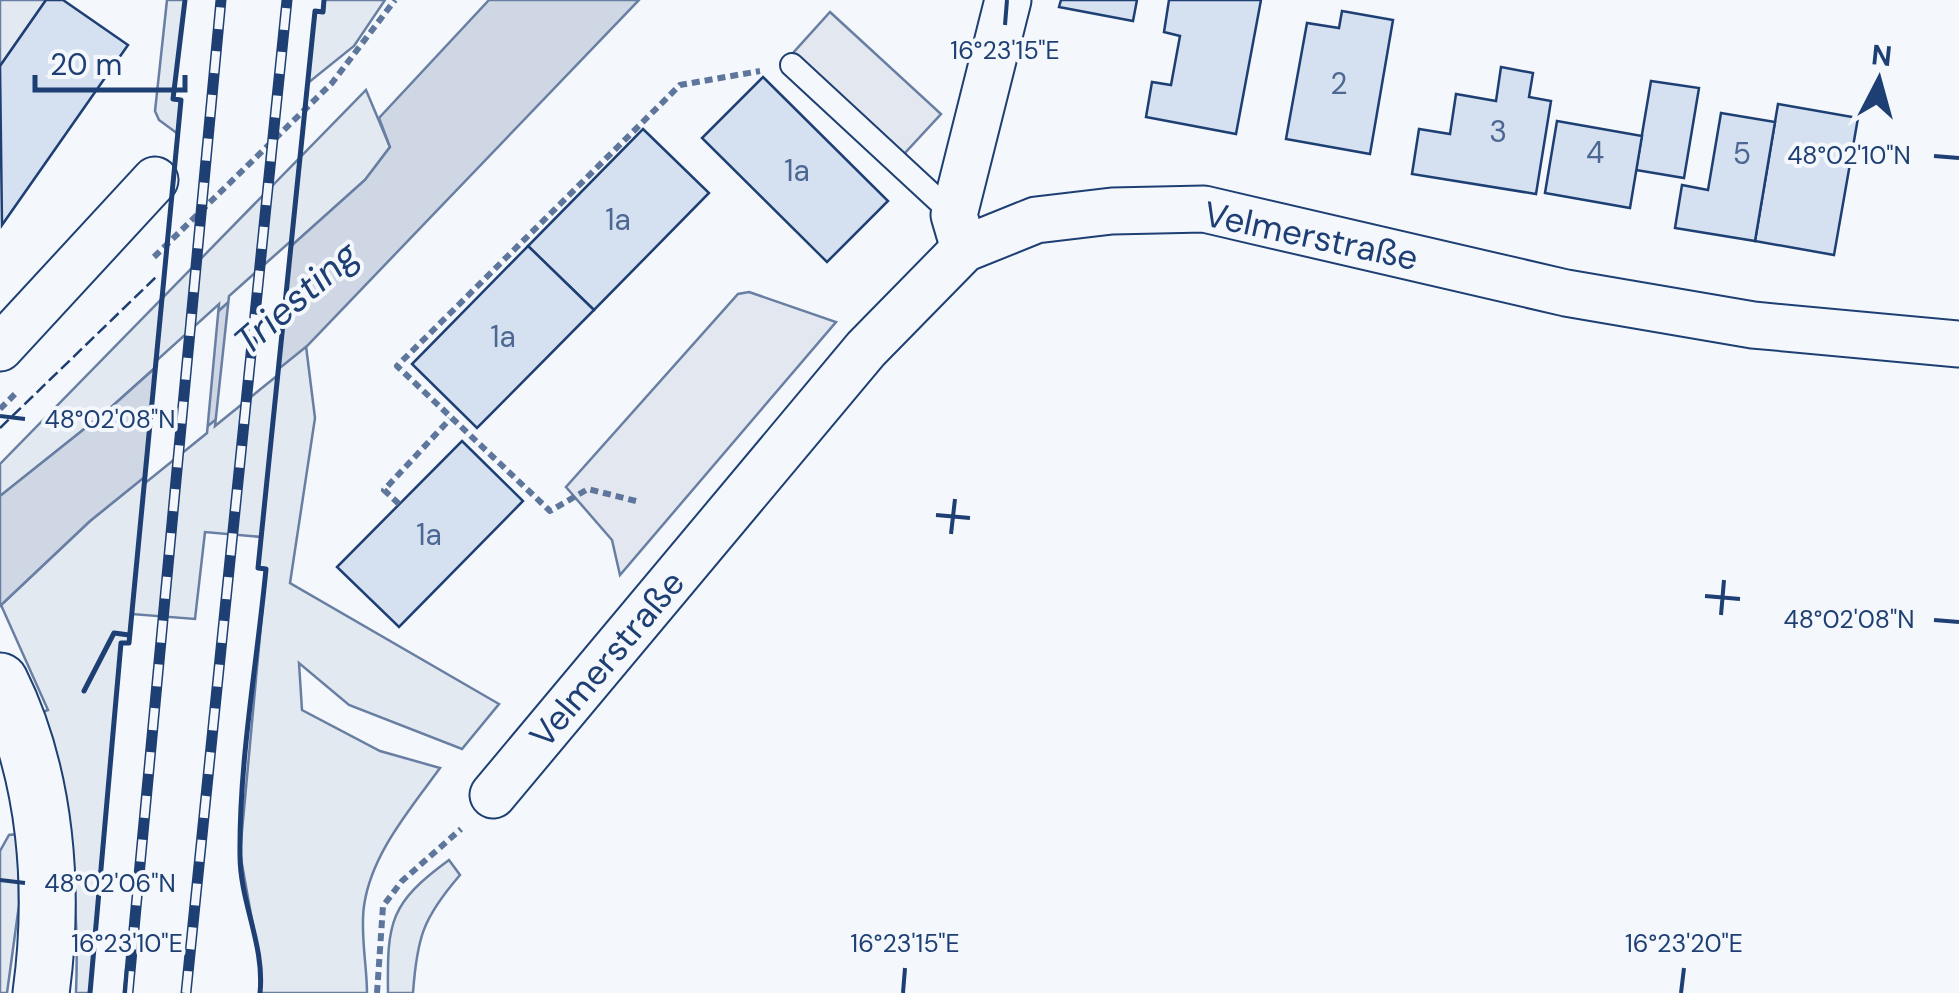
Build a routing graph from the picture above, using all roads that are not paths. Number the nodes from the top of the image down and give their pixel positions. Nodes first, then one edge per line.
1 (1008, 0) edge
2 (792, 65) road end
3 (155, 180) dead end
4 (959, 232) junction
5 (1959, 344) edge
6 (14, 365) edge
7 (2, 685) edge
8 (494, 795) road end
9 (41, 993) edge

1 - 4 street
2 - 4 lane
3 - 6 street
4 - 5 street, Velmerstraße
4 - 8 street, Velmerstraße
7 - 9 street

